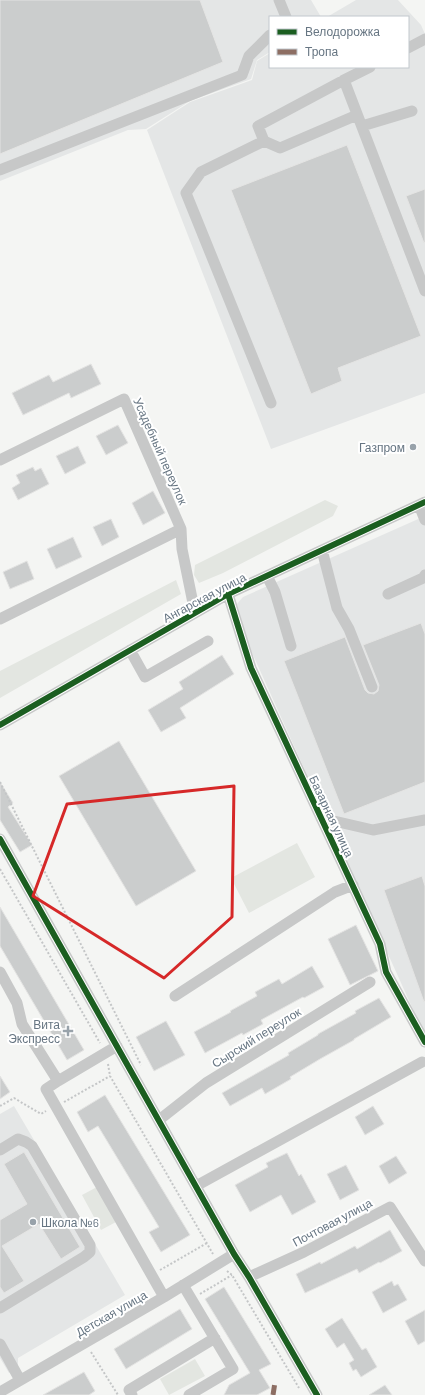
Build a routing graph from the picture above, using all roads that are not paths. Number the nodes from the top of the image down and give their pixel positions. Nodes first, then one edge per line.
1 (279, 0) edge
2 (286, 16) edge
3 (269, 36) edge
4 (425, 39) edge
5 (409, 47) edge
6 (357, 70) edge
7 (344, 80) junction
8 (412, 111) dead end
9 (357, 115) junction
10 (362, 126) junction
11 (264, 141) junction
12 (0, 170) edge
13 (425, 291) edge
14 (271, 403) dead end
15 (0, 460) edge
16 (422, 503) edge
17 (425, 520) edge
18 (181, 529) junction
19 (322, 550) junction
20 (425, 575) edge
21 (267, 576) junction
22 (228, 594) junction
23 (388, 594) dead end
24 (195, 613) junction
25 (0, 620) edge
26 (208, 641) dead end
27 (291, 646) dead end
28 (130, 650) junction
29 (372, 687) dead end
30 (0, 725) edge
31 (321, 818) junction
32 (424, 823) edge
33 (0, 839) edge
34 (352, 885) junction
35 (0, 972) edge
36 (370, 982) dead end
37 (175, 996) dead end
38 (425, 1042) edge
39 (117, 1046) junction
40 (422, 1062) dead end
41 (58, 1081) junction
42 (159, 1120) junction
43 (0, 1150) edge
44 (196, 1186) junction
45 (234, 1254) junction
46 (425, 1260) edge
47 (246, 1272) junction
48 (183, 1285) junction
49 (164, 1297) junction
50 (0, 1308) edge
51 (214, 1338) junction
52 (0, 1344) edge
53 (20, 1380) junction
54 (0, 1392) edge
55 (132, 1395) edge
56 (188, 1395) edge
57 (317, 1395) edge

1 - 2 street
3 - 12 street
4 - 5 street
6 - 7 street
7 - 9 street
7 - 11 street
8 - 10 street
9 - 10 street
9 - 11 street
10 - 13 street
11 - 14 street
15 - 18 street, Усадебный переулок
16 - 17 street
16 - 19 street, Ангарская улица
18 - 24 street, Усадебный переулок
18 - 25 street
19 - 21 street, Ангарская улица
19 - 29 street
20 - 23 street
21 - 22 street, Ангарская улица
21 - 27 street
22 - 24 street, Ангарская улица
22 - 31 street, Базарная улица
24 - 28 street, Ангарская улица
26 - 28 street
28 - 30 street, Ангарская улица
31 - 32 street
31 - 34 street, Базарная улица
33 - 39 street
34 - 37 street
34 - 38 street, Базарная улица
35 - 41 street
36 - 42 street, Сырский переулок
39 - 41 street
39 - 42 street
40 - 44 street
41 - 49 street
42 - 44 street
43 - 50 street
44 - 45 street
45 - 47 street
45 - 48 street, Детская улица
46 - 47 street, Почтовая улица
47 - 57 street
48 - 49 street, Детская улица
48 - 51 street
49 - 53 street, Детская улица
51 - 55 street
51 - 56 street
52 - 53 street
53 - 54 street, Детская улица

